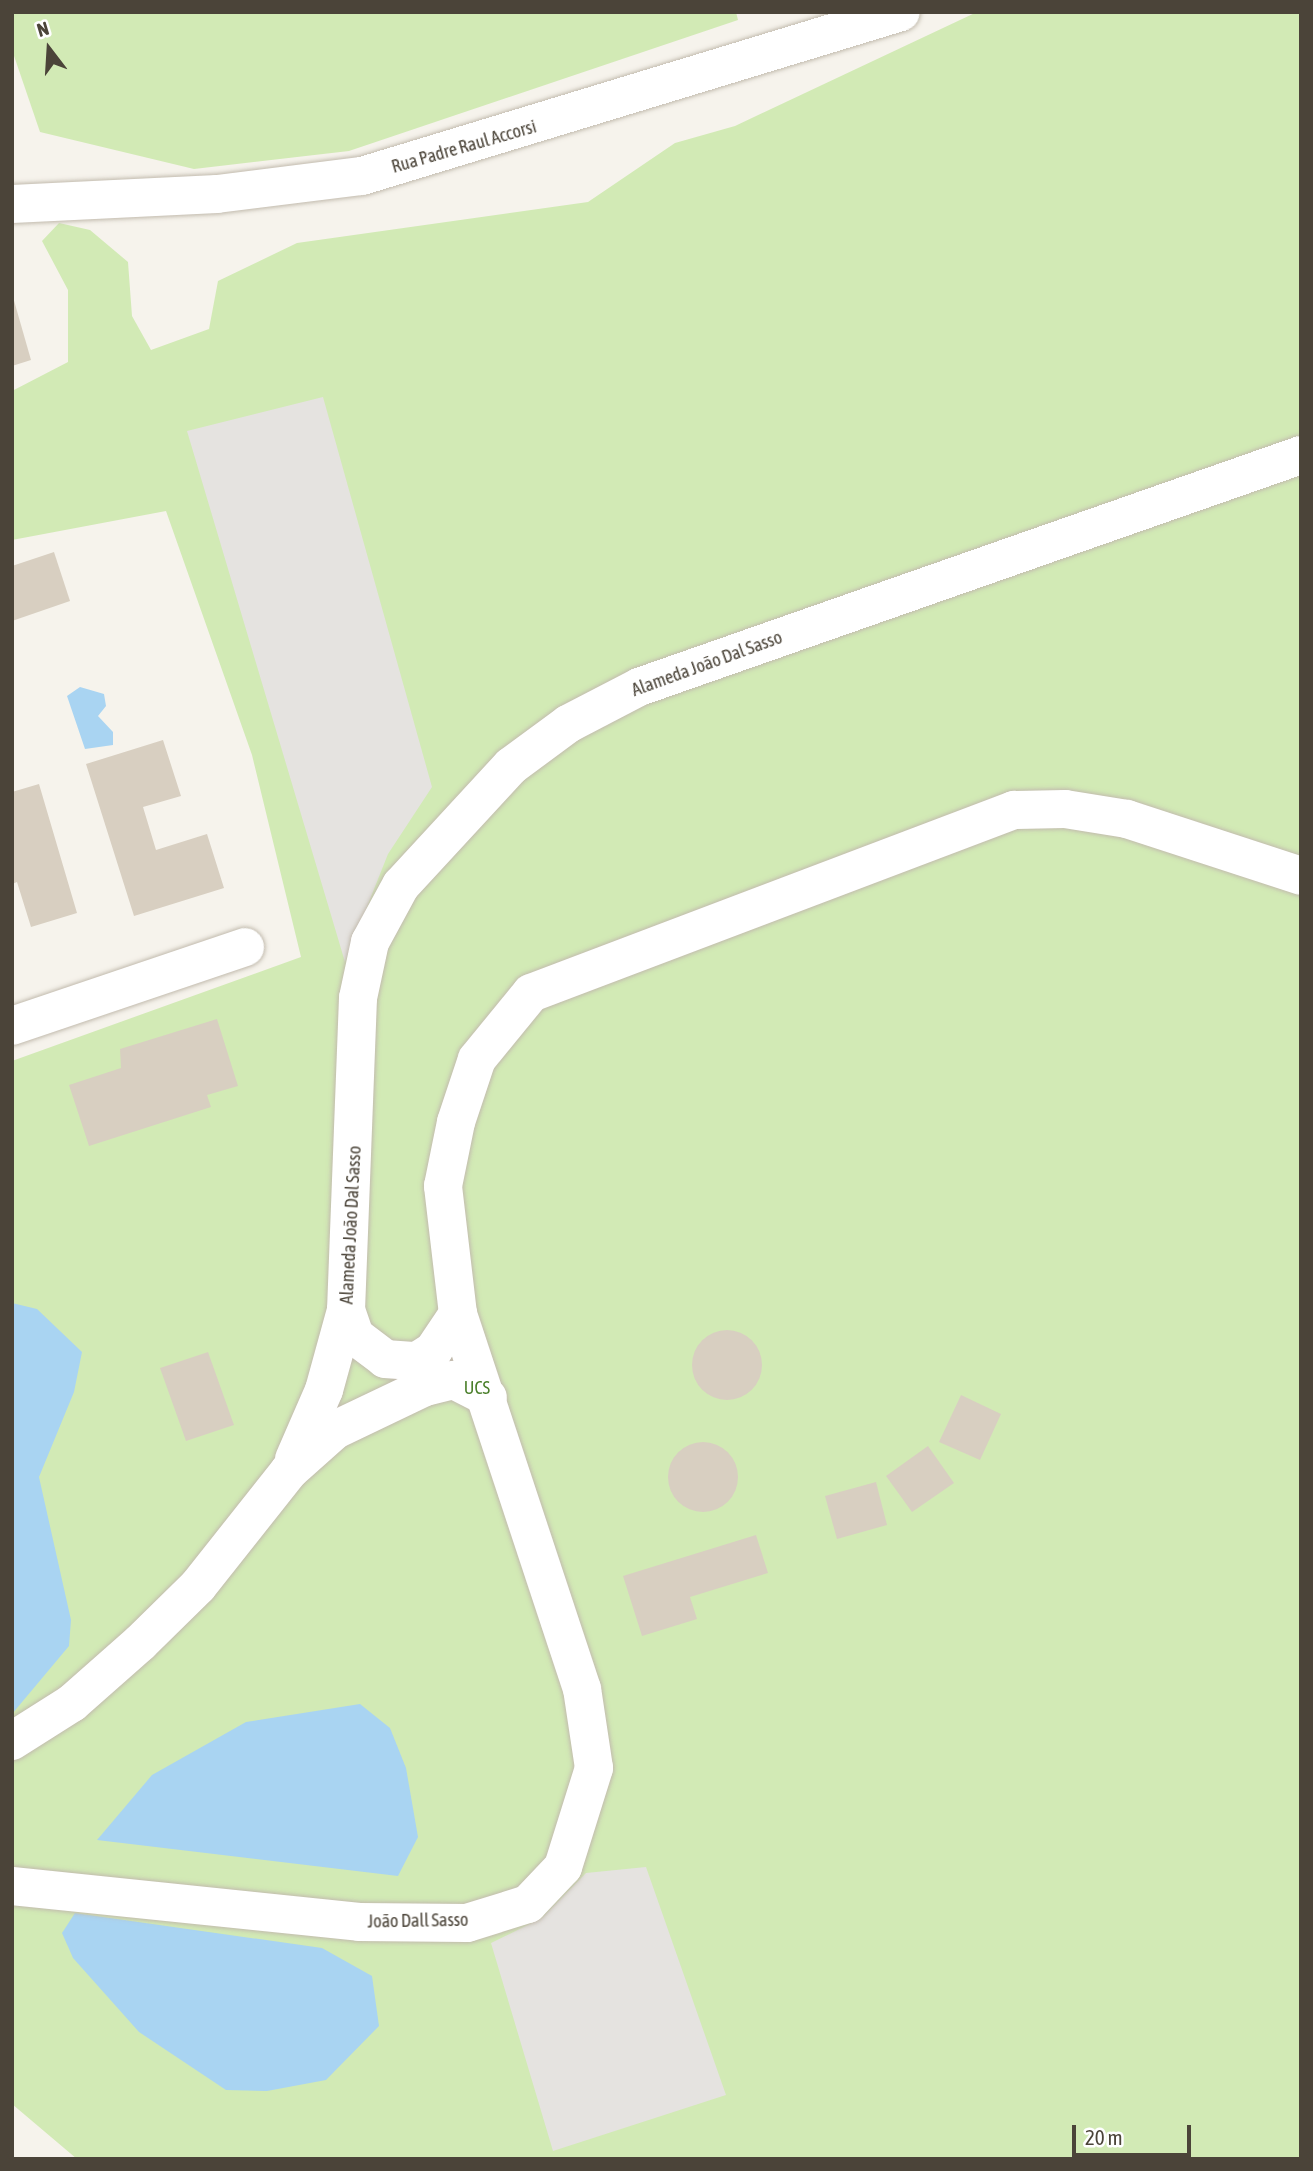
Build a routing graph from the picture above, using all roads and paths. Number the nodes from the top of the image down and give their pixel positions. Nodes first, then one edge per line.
1 (901, 12) edge
2 (12, 204) edge
3 (1301, 456) edge
4 (1301, 876) edge
5 (246, 947) dead end
6 (12, 1026) edge
7 (346, 1310) junction
8 (458, 1314) junction
9 (488, 1397) junction
10 (289, 1471) junction
11 (12, 1741) edge
12 (12, 1886) edge

1 - 2 street, Rua Padre Raul Accorsi
3 - 7 street, Alameda João Dal Sasso
4 - 8 street
5 - 6 street
7 - 8 street, Alameda João Dal Sasso
7 - 10 street
8 - 9 street, João Dall Sasso
9 - 10 street
9 - 12 street, João Dall Sasso
10 - 11 street

